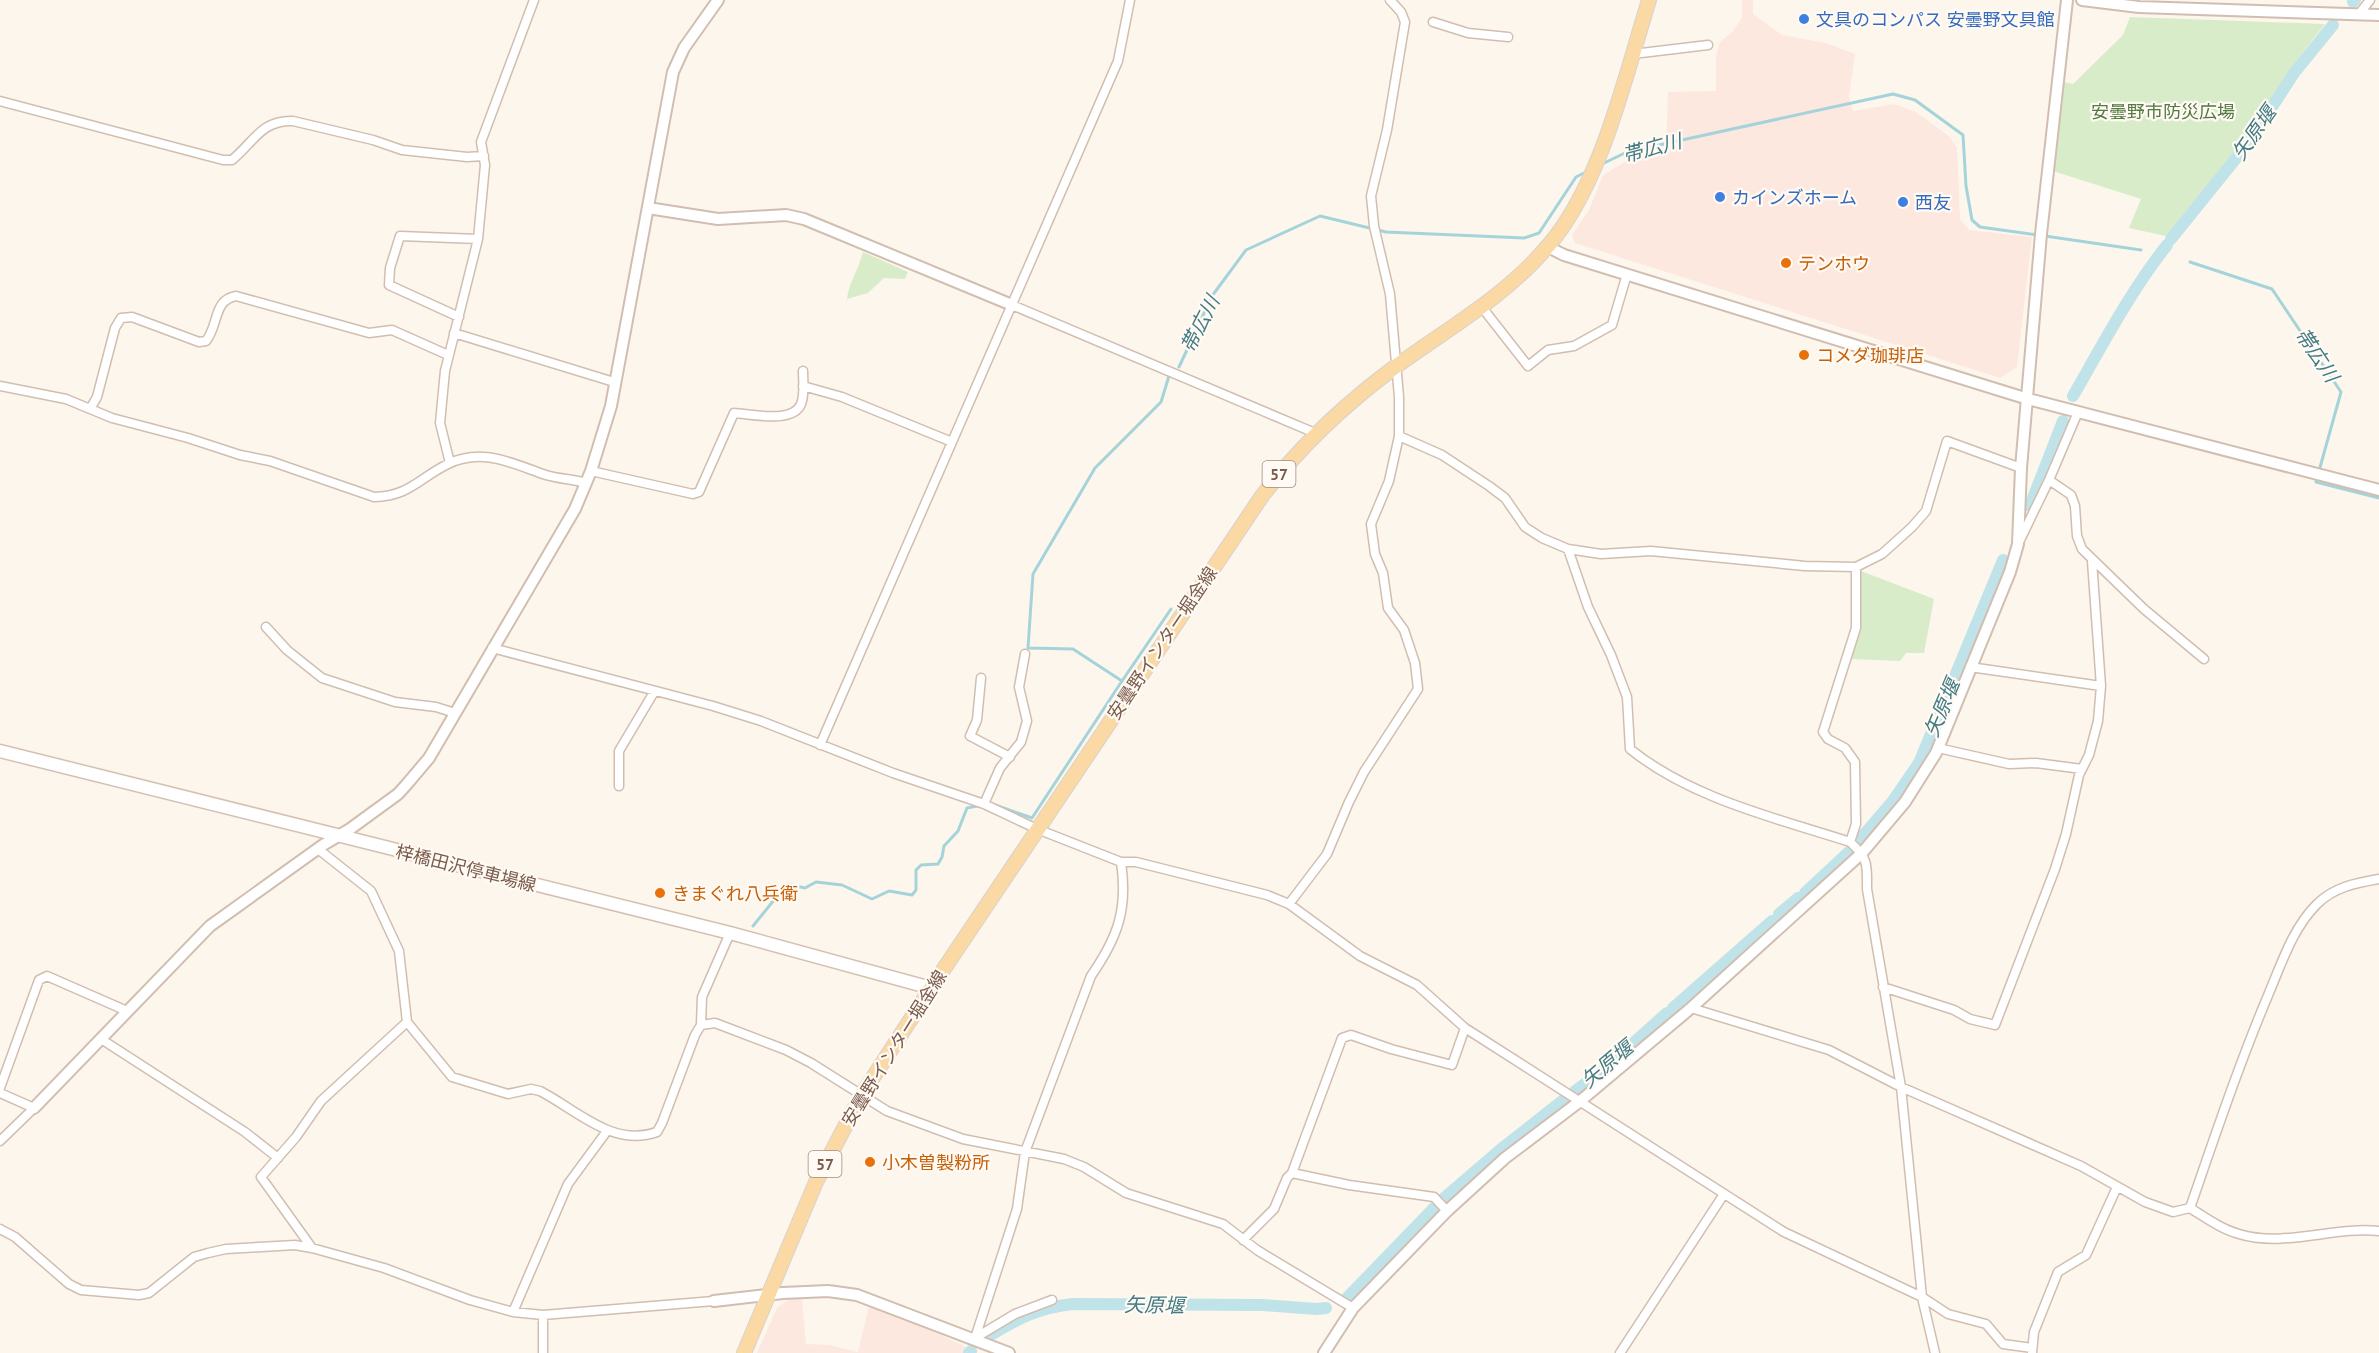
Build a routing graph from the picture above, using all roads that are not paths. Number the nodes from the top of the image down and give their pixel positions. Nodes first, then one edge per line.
1 (534, 0) edge
2 (718, 0) edge
3 (1130, 0) edge
4 (1390, 0) edge
5 (1649, 0) edge
6 (2067, 0) edge
7 (2082, 0) edge
8 (2370, 0) edge
9 (2233, 6) edge
10 (2359, 14) junction
11 (2379, 15) edge
12 (1433, 22) dead end
13 (1508, 37) dead end
14 (1708, 45) dead end
15 (1633, 54) junction
16 (0, 101) edge
17 (484, 156) junction
18 (648, 208) junction
19 (478, 239) junction
20 (1548, 247) junction
21 (1627, 274) junction
22 (1012, 305) junction
23 (1481, 306) junction
24 (459, 317) junction
25 (454, 333) junction
26 (448, 355) junction
27 (1395, 367) junction
28 (803, 371) dead end
29 (614, 382) junction
30 (0, 386) edge
31 (803, 386) junction
32 (2028, 399) junction
33 (90, 409) junction
34 (2078, 412) junction
35 (1315, 434) junction
36 (1399, 436) junction
37 (952, 442) junction
38 (450, 463) junction
39 (2021, 468) junction
40 (591, 471) junction
41 (2049, 480) junction
42 (586, 483) junction
43 (2379, 490) edge
44 (2018, 544) junction
45 (1568, 549) junction
46 (2091, 561) junction
47 (1856, 567) junction
48 (266, 627) dead end
49 (492, 648) junction
50 (1025, 654) dead end
51 (2204, 659) dead end
52 (1970, 667) junction
53 (981, 678) dead end
54 (2101, 686) junction
55 (654, 692) junction
56 (455, 713) junction
57 (820, 745) junction
58 (1938, 748) junction
59 (0, 751) edge
60 (1010, 757) junction
61 (2082, 769) junction
62 (619, 786) dead end
63 (984, 804) junction
64 (1037, 829) junction
65 (337, 836) junction
66 (1850, 842) junction
67 (318, 849) junction
68 (1862, 853) junction
69 (1120, 862) junction
70 (2379, 879) edge
71 (1290, 904) junction
72 (730, 933) junction
73 (1883, 987) junction
74 (931, 988) junction
75 (1691, 1008) junction
76 (127, 1011) junction
77 (407, 1022) junction
78 (701, 1024) junction
79 (1465, 1028) junction
80 (100, 1038) junction
81 (0, 1088) edge
82 (1901, 1088) junction
83 (0, 1094) edge
84 (861, 1096) junction
85 (1579, 1102) junction
86 (34, 1108) junction
87 (607, 1131) junction
88 (0, 1141) edge
89 (1025, 1152) junction
90 (278, 1158) junction
91 (1292, 1173) junction
92 (2117, 1187) junction
93 (1724, 1194) junction
94 (2190, 1208) junction
95 (1447, 1211) junction
96 (0, 1229) edge
97 (2379, 1231) edge
98 (1243, 1240) junction
99 (312, 1248) junction
100 (768, 1296) junction
101 (1922, 1297) junction
102 (1052, 1300) dead end
103 (714, 1301) joint
104 (1353, 1308) junction
105 (513, 1312) junction
106 (543, 1315) junction
107 (975, 1338) junction
108 (2032, 1351) edge
109 (543, 1353) edge
110 (744, 1353) edge
111 (1009, 1353) edge
112 (1324, 1353) edge
113 (1620, 1353) edge
114 (1935, 1353) edge

1 - 17 street
2 - 18 street
3 - 22 street
4 - 27 street
5 - 15 main road, 安曇野インター堀金線 / 57
6 - 32 street
7 - 9 street
8 - 10 street
9 - 10 street
10 - 11 street
12 - 13 street
14 - 15 street
15 - 20 main road, 安曇野インター堀金線 / 57
16 - 17 street
17 - 19 street
18 - 22 street
18 - 29 street
19 - 24 street
19 - 24 street
20 - 21 street
20 - 23 main road, 安曇野インター堀金線 / 57
21 - 23 street
21 - 32 street
22 - 35 street
22 - 37 street
23 - 27 main road, 安曇野インター堀金線 / 57
24 - 25 street
25 - 26 street
25 - 29 street
26 - 33 street
26 - 38 street
27 - 35 main road, 安曇野インター堀金線 / 57
27 - 36 street
28 - 31 street
29 - 40 street
30 - 33 street
31 - 37 street
31 - 40 street
32 - 34 street
32 - 39 street
33 - 38 street
34 - 41 street
34 - 43 street
35 - 64 main road, 安曇野インター堀金線 / 57
36 - 45 street
36 - 71 street
37 - 57 street
38 - 42 street
39 - 44 street
39 - 47 street
40 - 42 street
41 - 44 street
41 - 46 street
42 - 49 street
44 - 52 street
45 - 47 street
45 - 66 street
46 - 51 street
46 - 54 street
47 - 66 street
48 - 56 street
49 - 55 street
49 - 56 street
50 - 60 street
52 - 54 street
52 - 58 street
53 - 60 street
54 - 61 street
55 - 57 street
55 - 62 street
56 - 65 street
57 - 63 street
58 - 61 street
58 - 68 street
59 - 65 main road, 梓橋田沢停車場線
60 - 63 street
61 - 73 street
63 - 64 street
64 - 69 street
64 - 74 main road, 安曇野インター堀金線 / 57
65 - 67 street
65 - 72 main road, 梓橋田沢停車場線
66 - 68 street
67 - 76 street
67 - 77 street
68 - 73 street
68 - 75 street
69 - 71 street
69 - 89 street
70 - 94 street
71 - 79 street
72 - 74 main road, 梓橋田沢停車場線
72 - 78 street
73 - 82 street
74 - 84 main road, 安曇野インター堀金線 / 57
75 - 82 street
75 - 85 street
76 - 80 street
76 - 81 street
77 - 87 street
77 - 90 street
78 - 84 street
78 - 87 street
79 - 85 street
79 - 91 street
80 - 86 street
80 - 90 street
82 - 92 street
82 - 101 street
83 - 86 street
84 - 89 street
84 - 100 main road, 安曇野インター堀金線 / 57
85 - 93 street
85 - 95 street
86 - 88 street
87 - 105 street
89 - 98 street
89 - 107 street
90 - 99 street
91 - 95 street
91 - 98 street
92 - 94 street
92 - 108 street
93 - 101 street
93 - 113 street
94 - 97 street
95 - 104 street
96 - 99 street
98 - 104 street
99 - 105 street
100 - 103 street
100 - 107 street
100 - 110 main road, 安曇野インター堀金線 / 57
101 - 108 street
101 - 114 street
102 - 107 street
103 - 106 street
104 - 112 street
105 - 106 street
106 - 109 street
107 - 111 street

